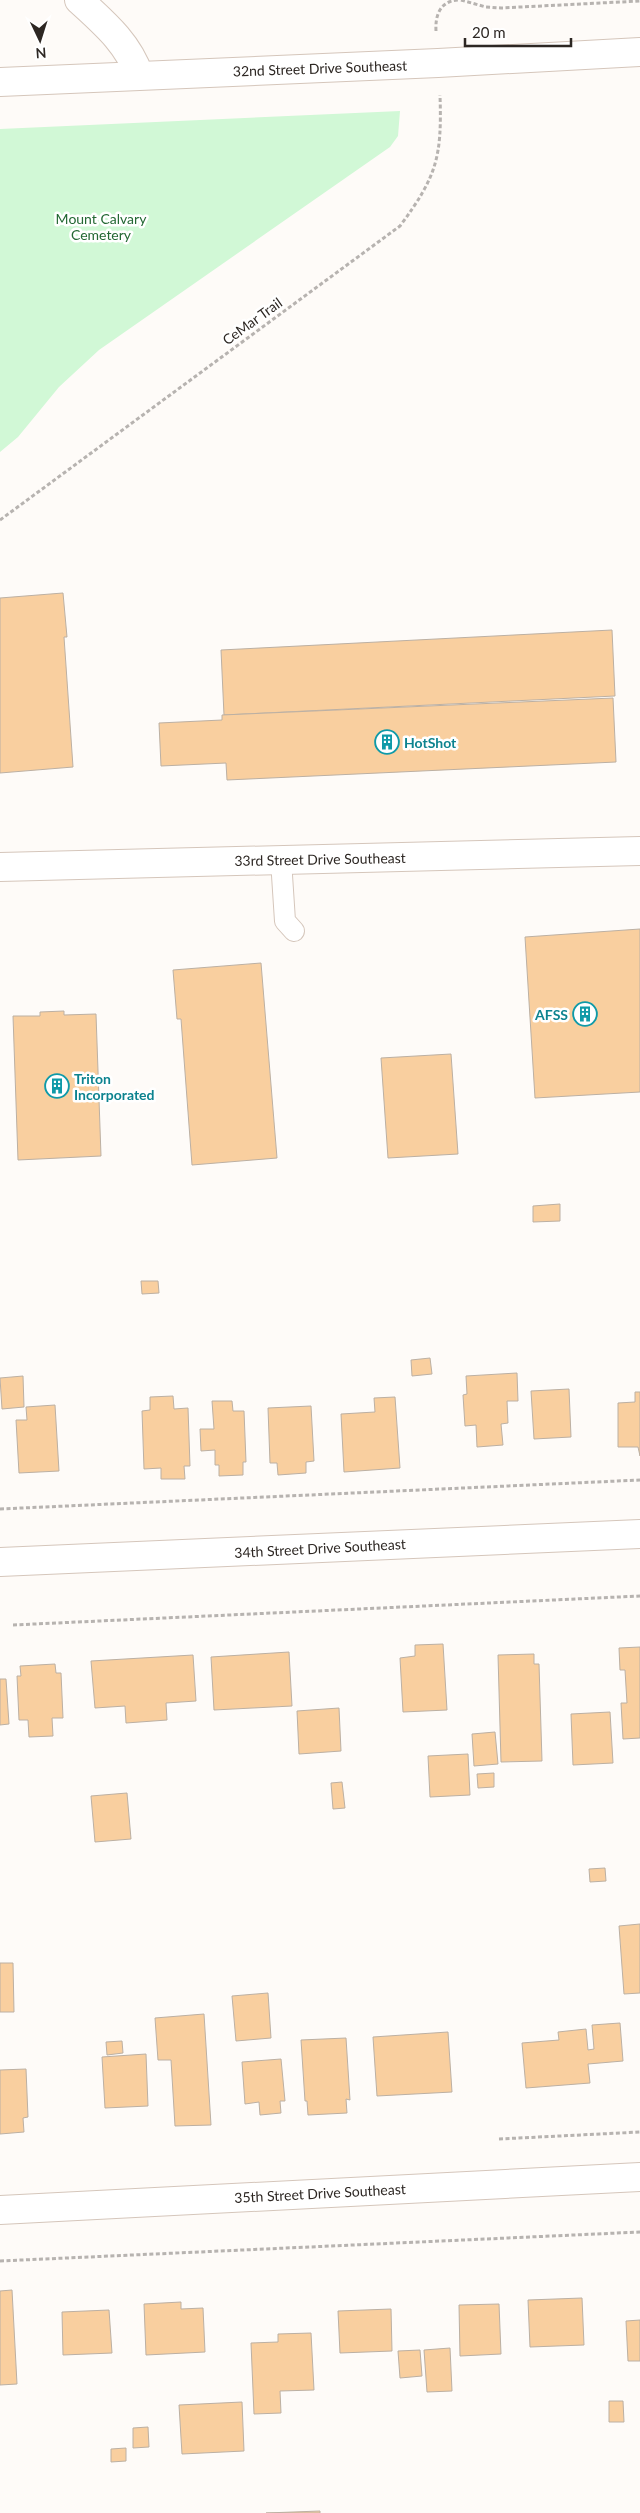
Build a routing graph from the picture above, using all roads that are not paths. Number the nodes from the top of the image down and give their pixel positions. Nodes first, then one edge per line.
1 (79, 0) edge
2 (640, 52) edge
3 (139, 75) junction
4 (0, 82) edge
5 (640, 851) edge
6 (281, 860) junction
7 (0, 867) edge
8 (294, 931) dead end
9 (640, 1534) edge
10 (0, 1562) edge
11 (640, 2177) edge
12 (0, 2210) edge

1 - 3 street
2 - 3 street, 32nd Street Drive Southeast
3 - 4 street, 32nd Street Drive Southeast
5 - 6 street, 33rd Street Drive Southeast
6 - 7 street, 33rd Street Drive Southeast
6 - 8 lane
9 - 10 street, 34th Street Drive Southeast
11 - 12 street, 35th Street Drive Southeast

